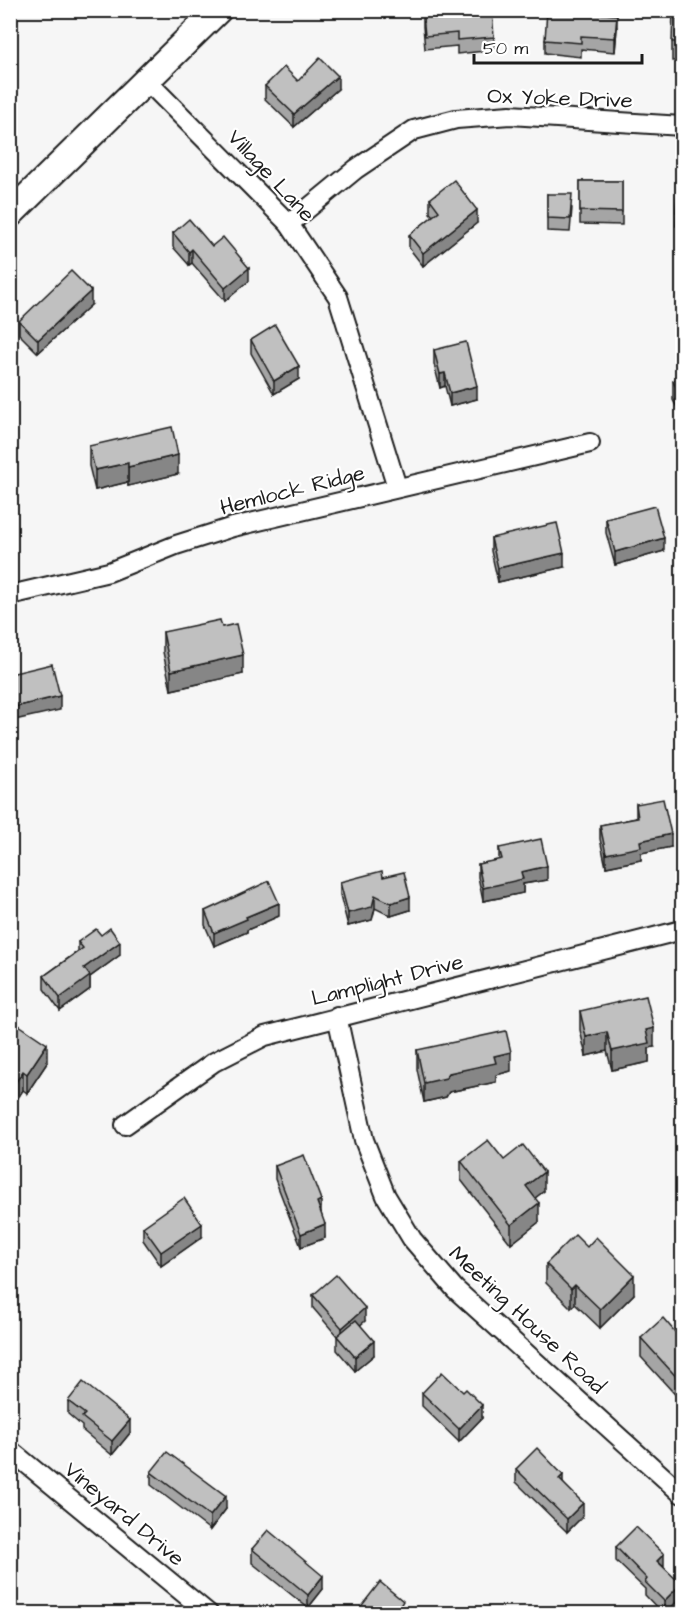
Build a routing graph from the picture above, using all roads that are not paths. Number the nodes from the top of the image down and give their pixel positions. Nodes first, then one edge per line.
1 (218, 10) edge
2 (147, 81) junction
3 (682, 126) edge
4 (10, 214) edge
5 (289, 224) junction
6 (590, 443) dead end
7 (397, 487) junction
8 (10, 595) edge
9 (682, 930) edge
10 (337, 1016) junction
11 (125, 1125) dead end
12 (10, 1450) edge
13 (682, 1494) edge
14 (209, 1614) edge

1 - 2 main road
2 - 4 main road
2 - 5 street, Village Lane
3 - 5 street, Ox Yoke Drive
5 - 7 street, Village Lane
6 - 7 street, Hemlock Ridge
7 - 8 street, Hemlock Ridge
9 - 10 street, Lamplight Drive
10 - 11 street, Lamplight Drive
10 - 13 street, Meeting House Road
12 - 14 street, Vineyard Drive

